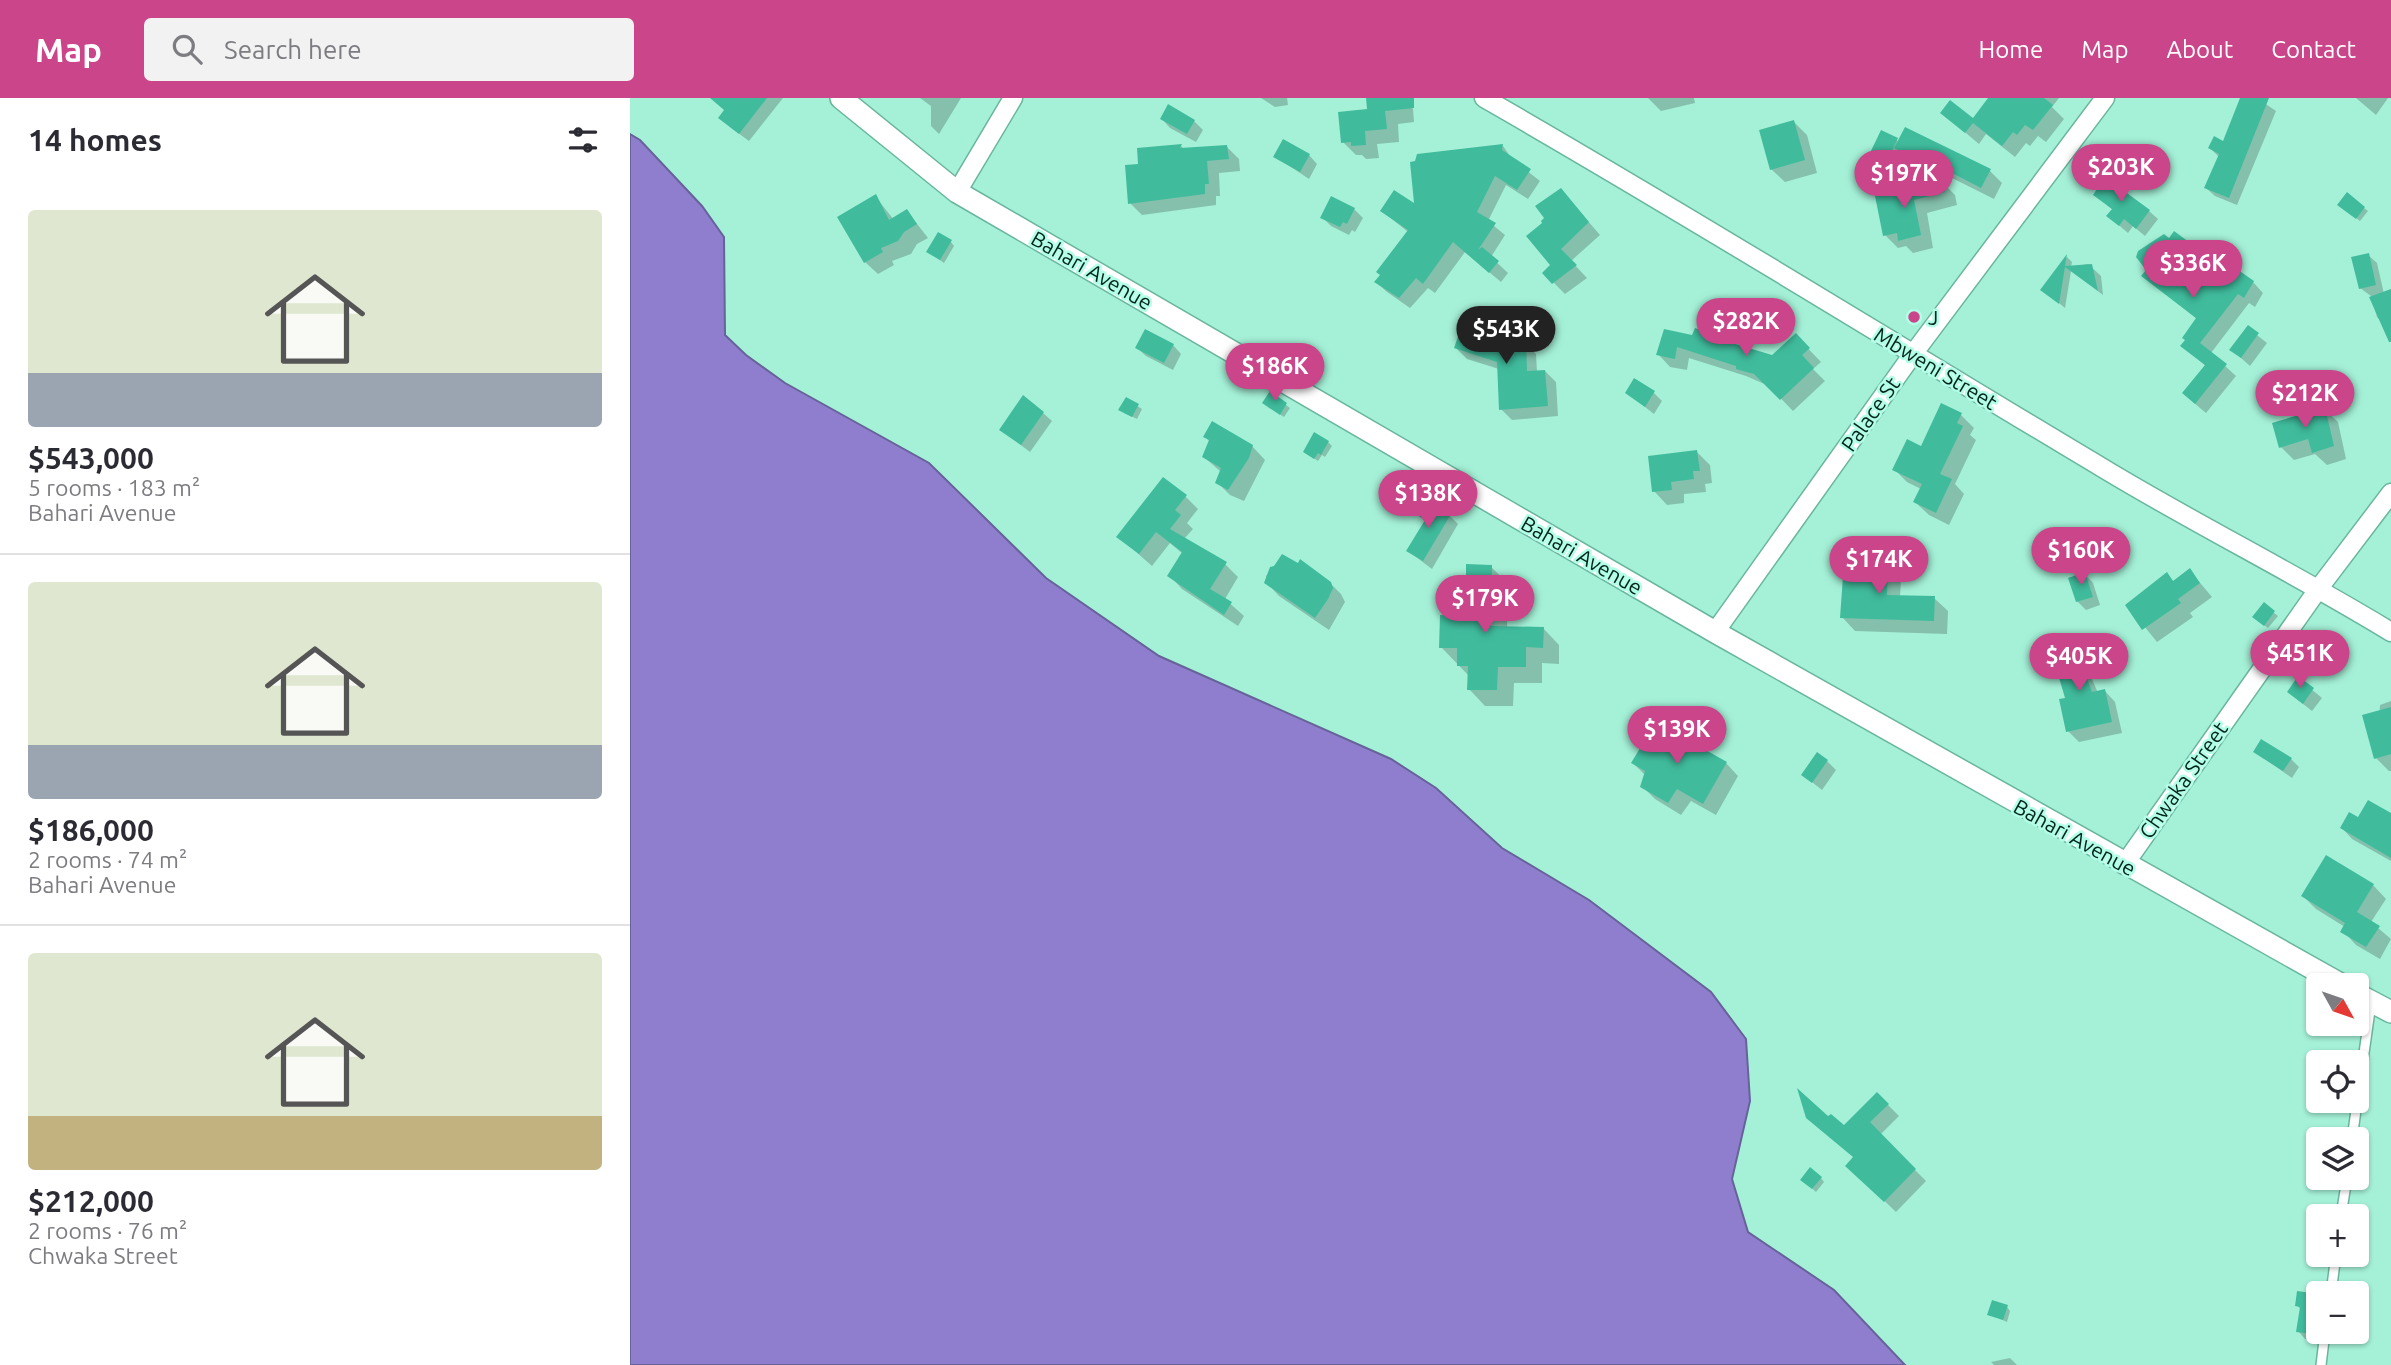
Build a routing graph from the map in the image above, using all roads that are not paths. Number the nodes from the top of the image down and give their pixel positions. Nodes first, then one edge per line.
1 (841, 98) edge
2 (1013, 98) edge
3 (1484, 98) edge
4 (2105, 98) edge
5 (957, 192) junction
6 (1913, 354) junction
7 (2391, 493) edge
8 (2319, 588) junction
9 (1715, 632) junction
10 (2391, 632) edge
11 (2124, 865) junction
12 (2320, 973) edge
13 (2370, 1001) edge
14 (2391, 1012) edge
15 (2361, 1036) edge
16 (2353, 1127) edge
17 (2324, 1344) edge
18 (2321, 1365) edge

1 - 5 street, Bahari Avenue
2 - 5 street
3 - 6 street, Mbweni Street
4 - 6 street, Palace St
5 - 9 street, Bahari Avenue
6 - 8 street, Mbweni Street
6 - 9 street, Palace St
7 - 8 street, Chwaka Street
8 - 10 street, Mbweni Street
8 - 11 street, Chwaka Street
9 - 11 street, Bahari Avenue
11 - 12 street, Bahari Avenue
13 - 14 street
15 - 16 lane
17 - 18 lane

